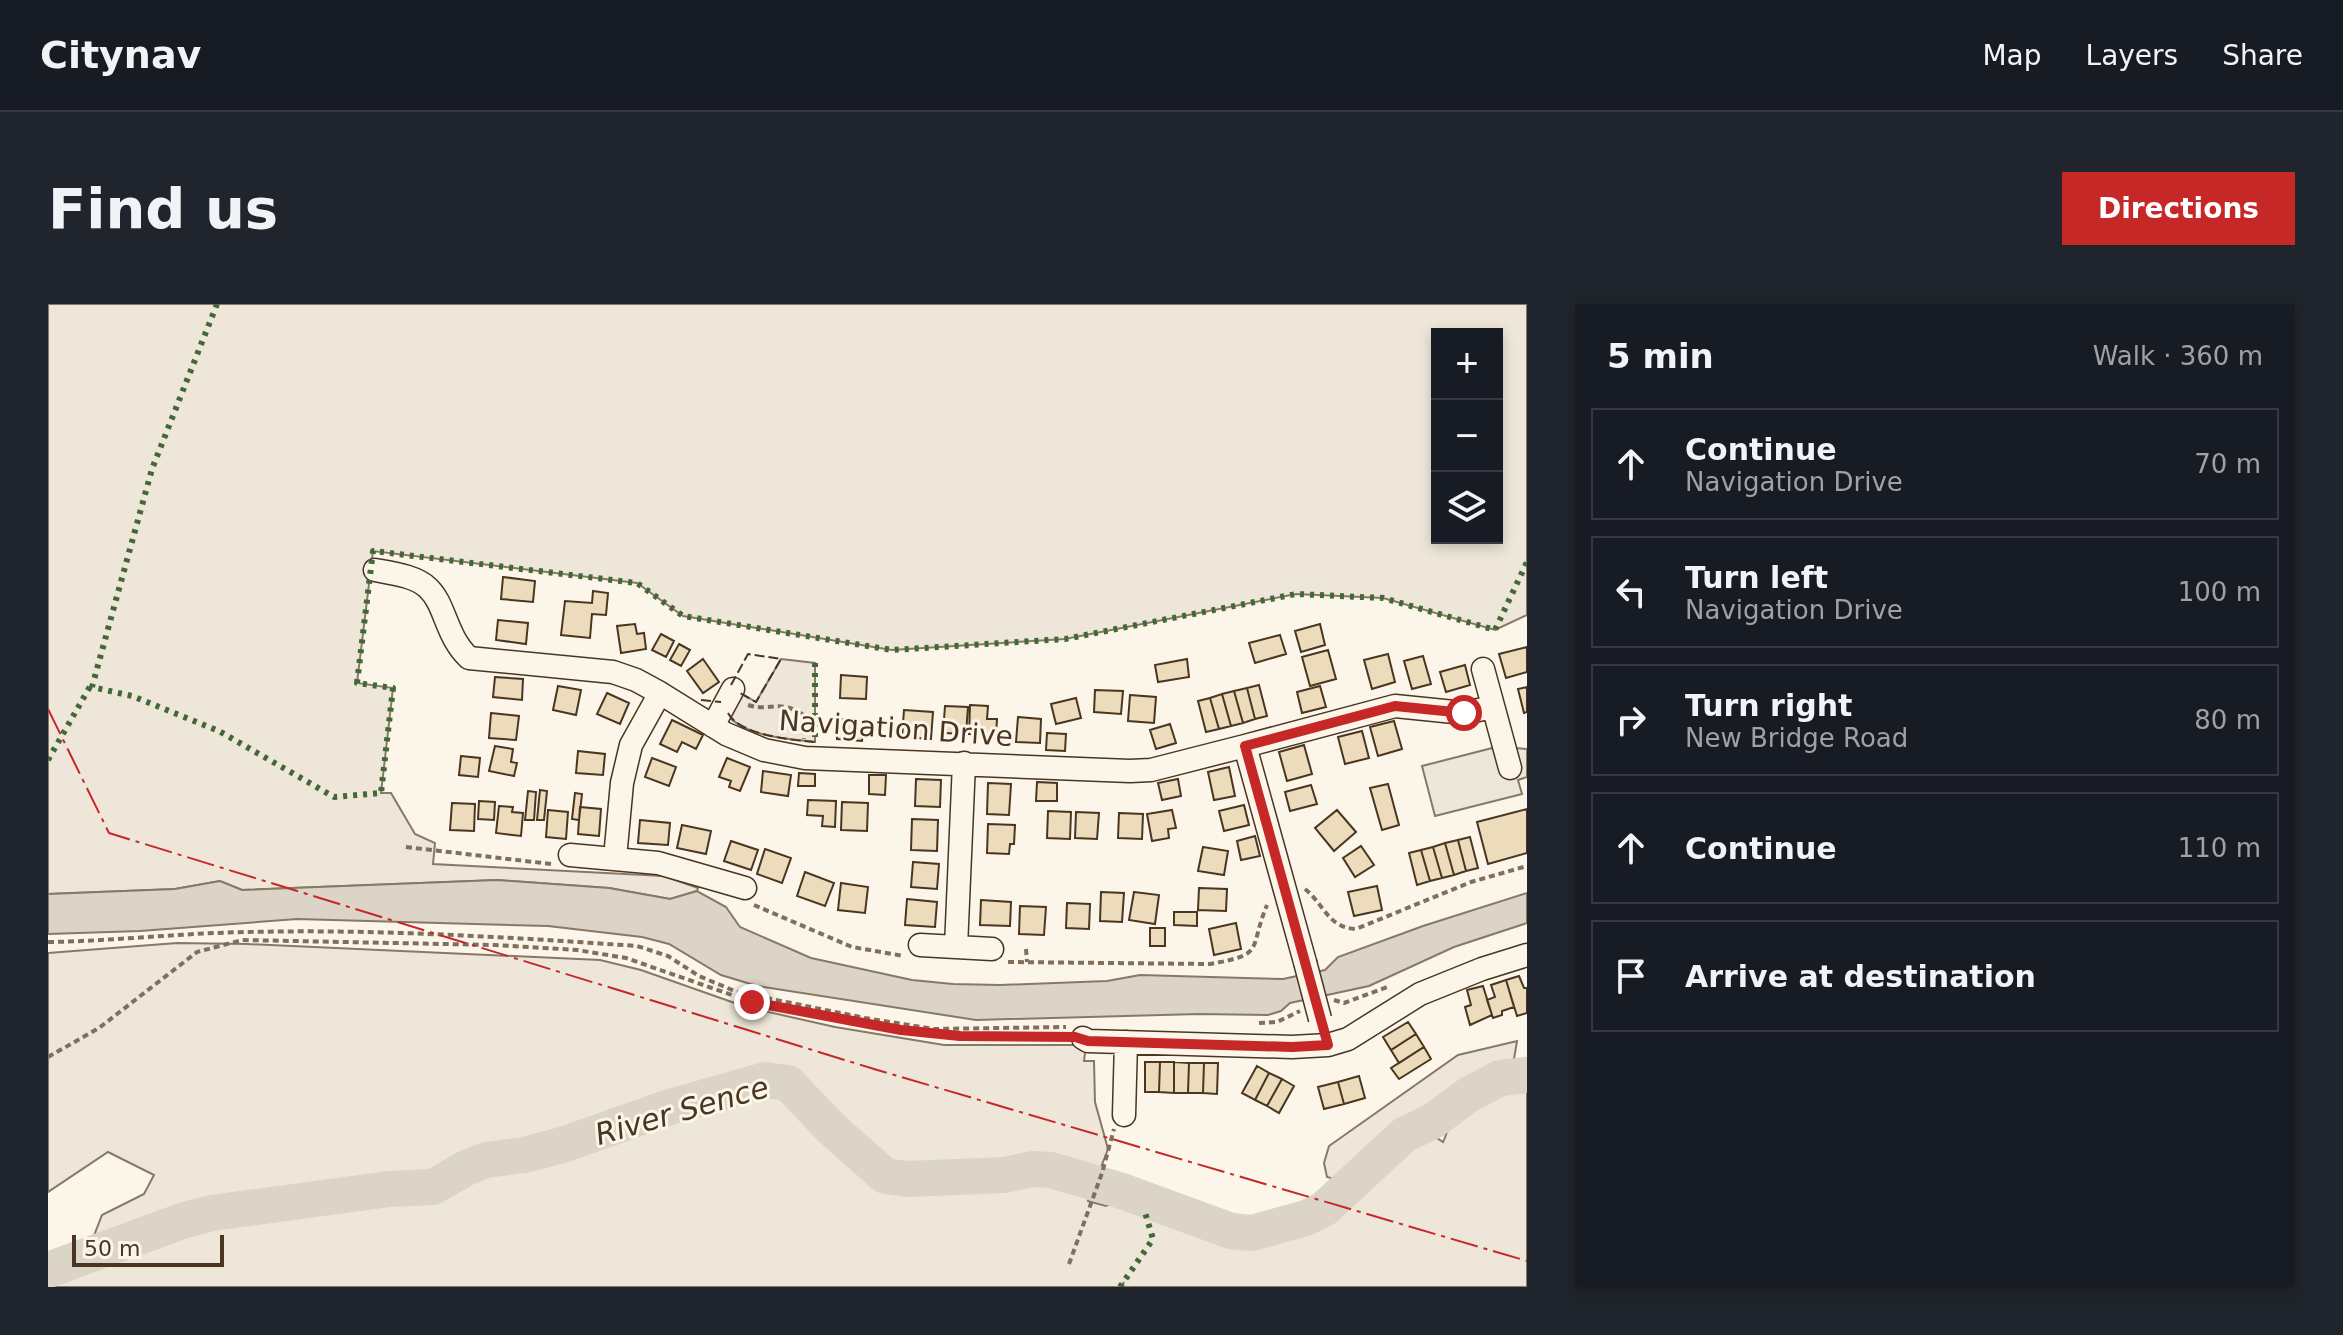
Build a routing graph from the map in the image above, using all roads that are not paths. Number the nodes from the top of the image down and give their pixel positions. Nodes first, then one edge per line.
1 (375, 570) dead end
2 (1483, 669) dead end
3 (660, 693) junction
4 (731, 694) road end
5 (1493, 707) junction
6 (713, 726) junction
7 (1245, 746) junction
8 (964, 763) junction
9 (1510, 768) dead end
10 (615, 858) junction
11 (568, 860) road end
12 (744, 894) road end
13 (956, 947) junction
14 (915, 951) road end
15 (995, 955) road end
16 (1527, 955) edge
17 (1079, 1033) road end
18 (1126, 1042) junction
19 (1328, 1045) junction
20 (1124, 1115) road end

1 - 3 street, Navigation Drive
2 - 5 street
3 - 6 street, Navigation Drive
3 - 10 street
4 - 6 street
5 - 7 street, Navigation Drive
5 - 9 street
6 - 8 street, Navigation Drive
7 - 8 street, Navigation Drive
7 - 19 street, bridge
8 - 13 street
10 - 11 street
10 - 12 street
13 - 14 street
13 - 15 street
16 - 19 street
17 - 18 street
18 - 19 street
18 - 20 street

